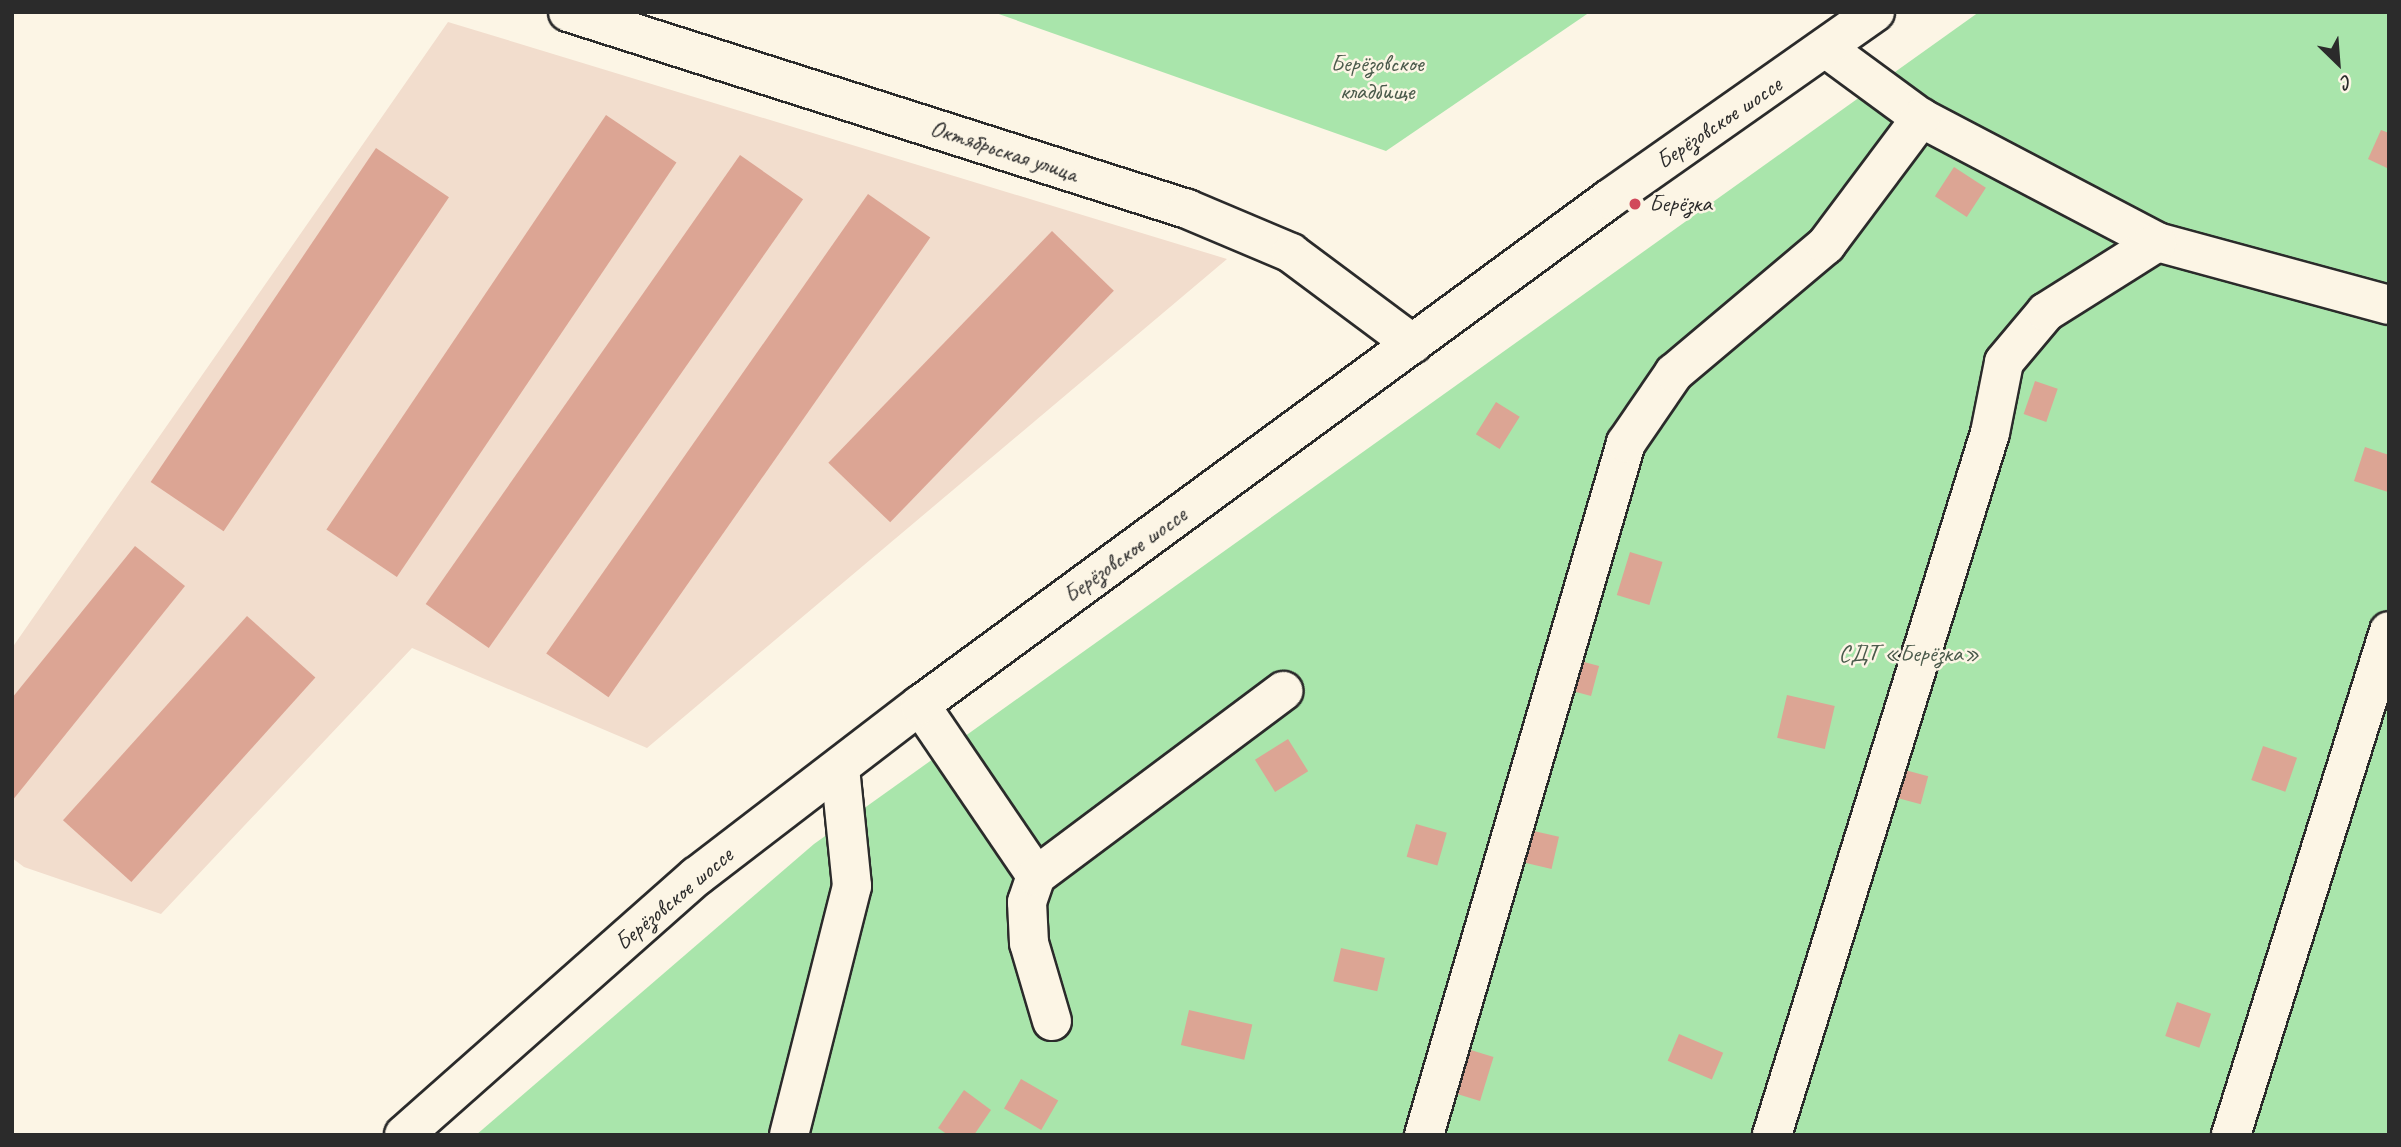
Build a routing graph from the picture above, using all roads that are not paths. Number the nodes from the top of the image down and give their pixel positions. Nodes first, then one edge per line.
1 (568, 12) edge
2 (1875, 12) edge
3 (1827, 48) junction
4 (1921, 118) junction
5 (2157, 242) junction
6 (2389, 305) edge
7 (1413, 344) junction
8 (2389, 631) edge
9 (1283, 691) dead end
10 (920, 705) junction
11 (841, 768) junction
12 (1036, 876) junction
13 (1052, 1021) dead end
14 (404, 1135) edge
15 (789, 1135) edge
16 (1424, 1135) edge
17 (1772, 1135) edge
18 (2231, 1135) edge

1 - 7 street, Октябрьская улица
2 - 3 street, Берёзовское шоссе
3 - 4 street
3 - 7 street, Берёзовское шоссе
4 - 5 street
4 - 16 street
5 - 6 street
5 - 17 street
7 - 10 street, Берёзовское шоссе
8 - 18 street
9 - 12 street
10 - 11 street, Берёзовское шоссе
10 - 12 street
11 - 14 street, Берёзовское шоссе
11 - 15 street
12 - 13 street

